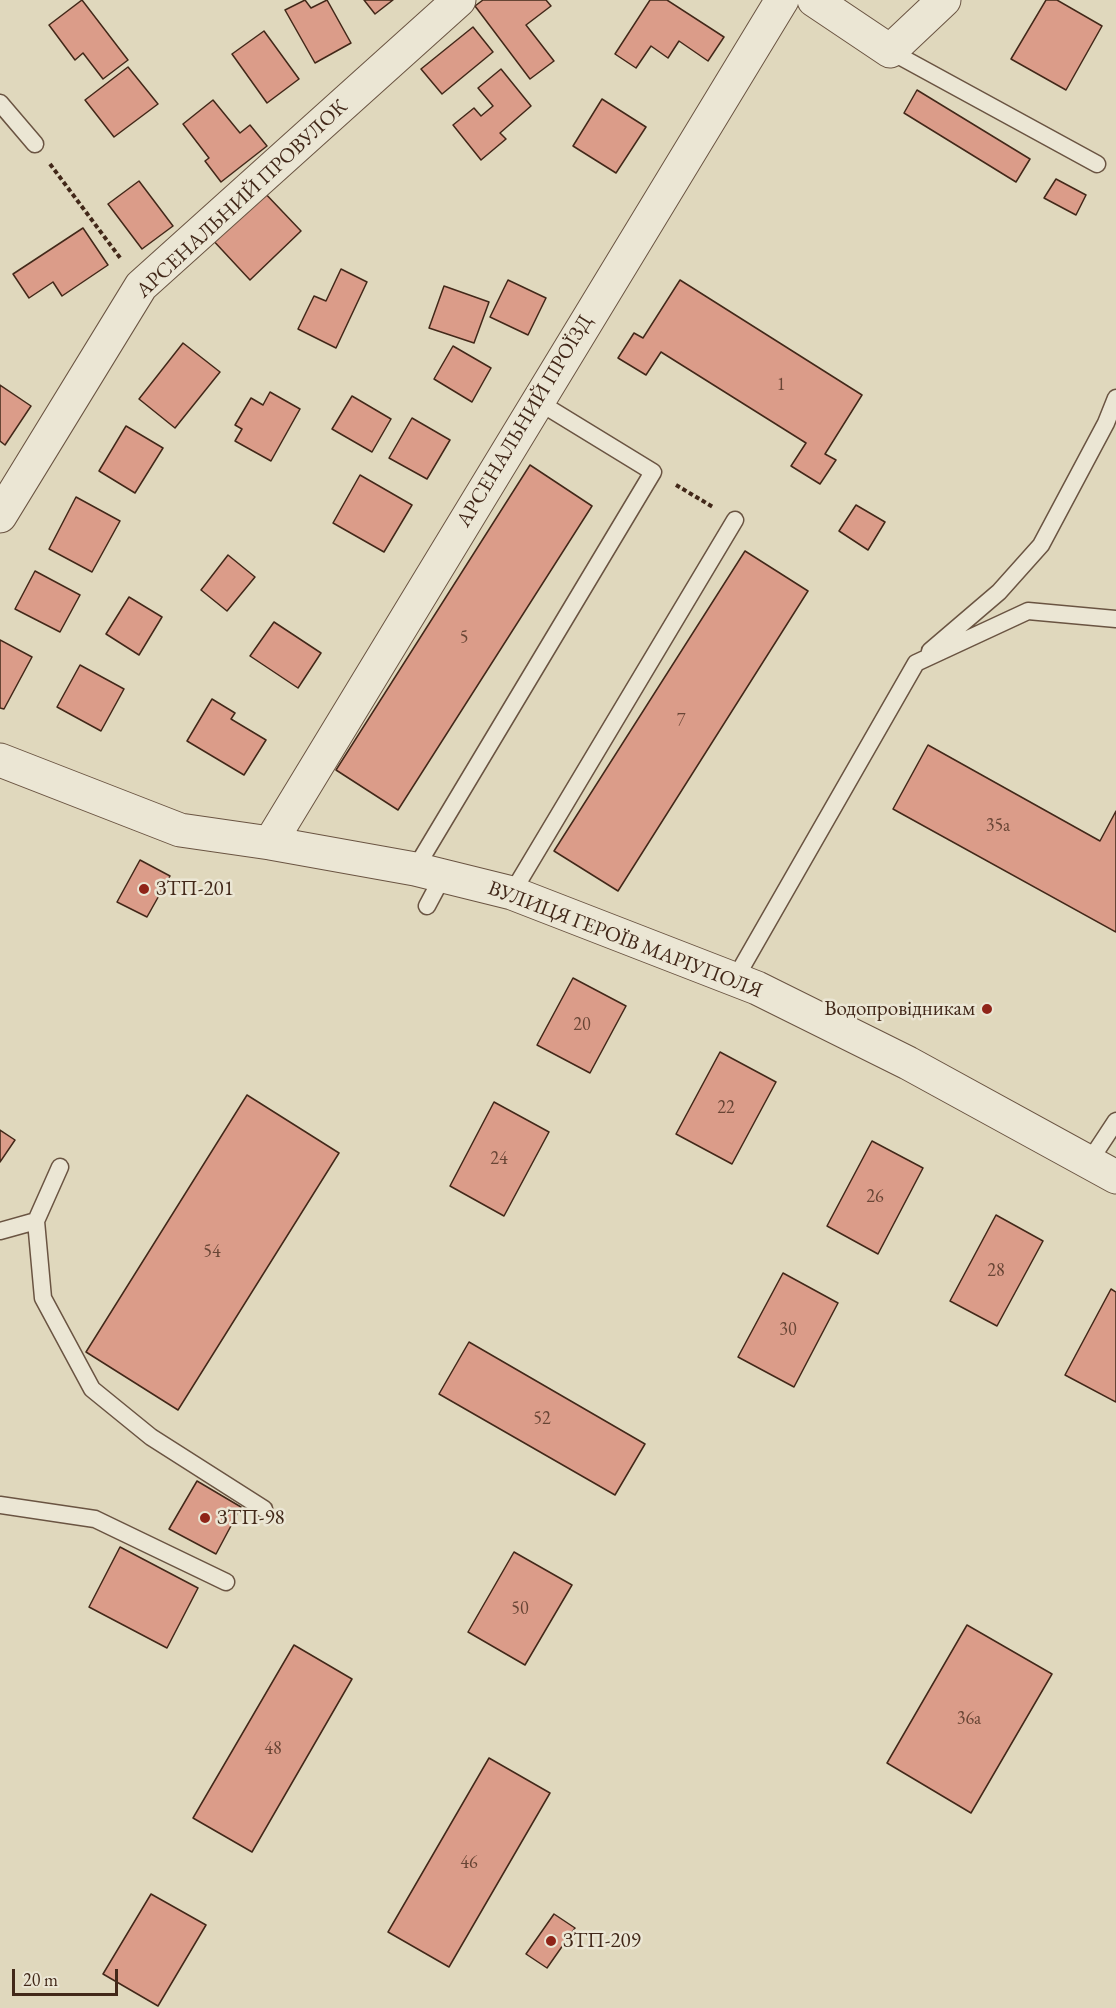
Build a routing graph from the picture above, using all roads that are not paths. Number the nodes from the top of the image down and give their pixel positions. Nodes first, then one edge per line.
1 (459, 0) edge
2 (782, 0) edge
3 (814, 0) edge
4 (944, 0) edge
5 (890, 51) junction
6 (0, 103) edge
7 (35, 144) road end
8 (1098, 164) dead end
9 (1116, 398) edge
10 (537, 401) junction
11 (0, 516) edge
12 (735, 520) road end
13 (1116, 619) edge
14 (916, 663) junction
15 (0, 760) edge
16 (270, 843) junction
17 (429, 872) junction
18 (512, 893) junction
19 (428, 906) dead end
20 (735, 980) junction
21 (1116, 1121) edge
22 (60, 1167) dead end
23 (1102, 1169) edge
24 (36, 1221) junction
25 (0, 1231) edge
26 (0, 1504) edge
27 (264, 1509) dead end
28 (226, 1582) dead end

1 - 11 street, АРСЕНАЛЬНИЙ ПРОВУЛОК
2 - 10 street, АРСЕНАЛЬНИЙ ПРОЇЗД
3 - 5 street
4 - 5 street
5 - 8 lane
6 - 7 lane
9 - 14 lane
10 - 16 street, АРСЕНАЛЬНИЙ ПРОЇЗД
10 - 17 lane
12 - 18 lane
13 - 14 lane
14 - 20 lane
15 - 16 street, ВУЛИЦЯ ГЕРОЇВ МАРІУПОЛЯ
16 - 17 street, ВУЛИЦЯ ГЕРОЇВ МАРІУПОЛЯ
17 - 18 street, ВУЛИЦЯ ГЕРОЇВ МАРІУПОЛЯ
17 - 19 lane
18 - 20 street, ВУЛИЦЯ ГЕРОЇВ МАРІУПОЛЯ
20 - 23 street, ВУЛИЦЯ ГЕРОЇВ МАРІУПОЛЯ
21 - 23 lane
22 - 24 lane
24 - 25 lane
24 - 27 lane
26 - 28 lane

